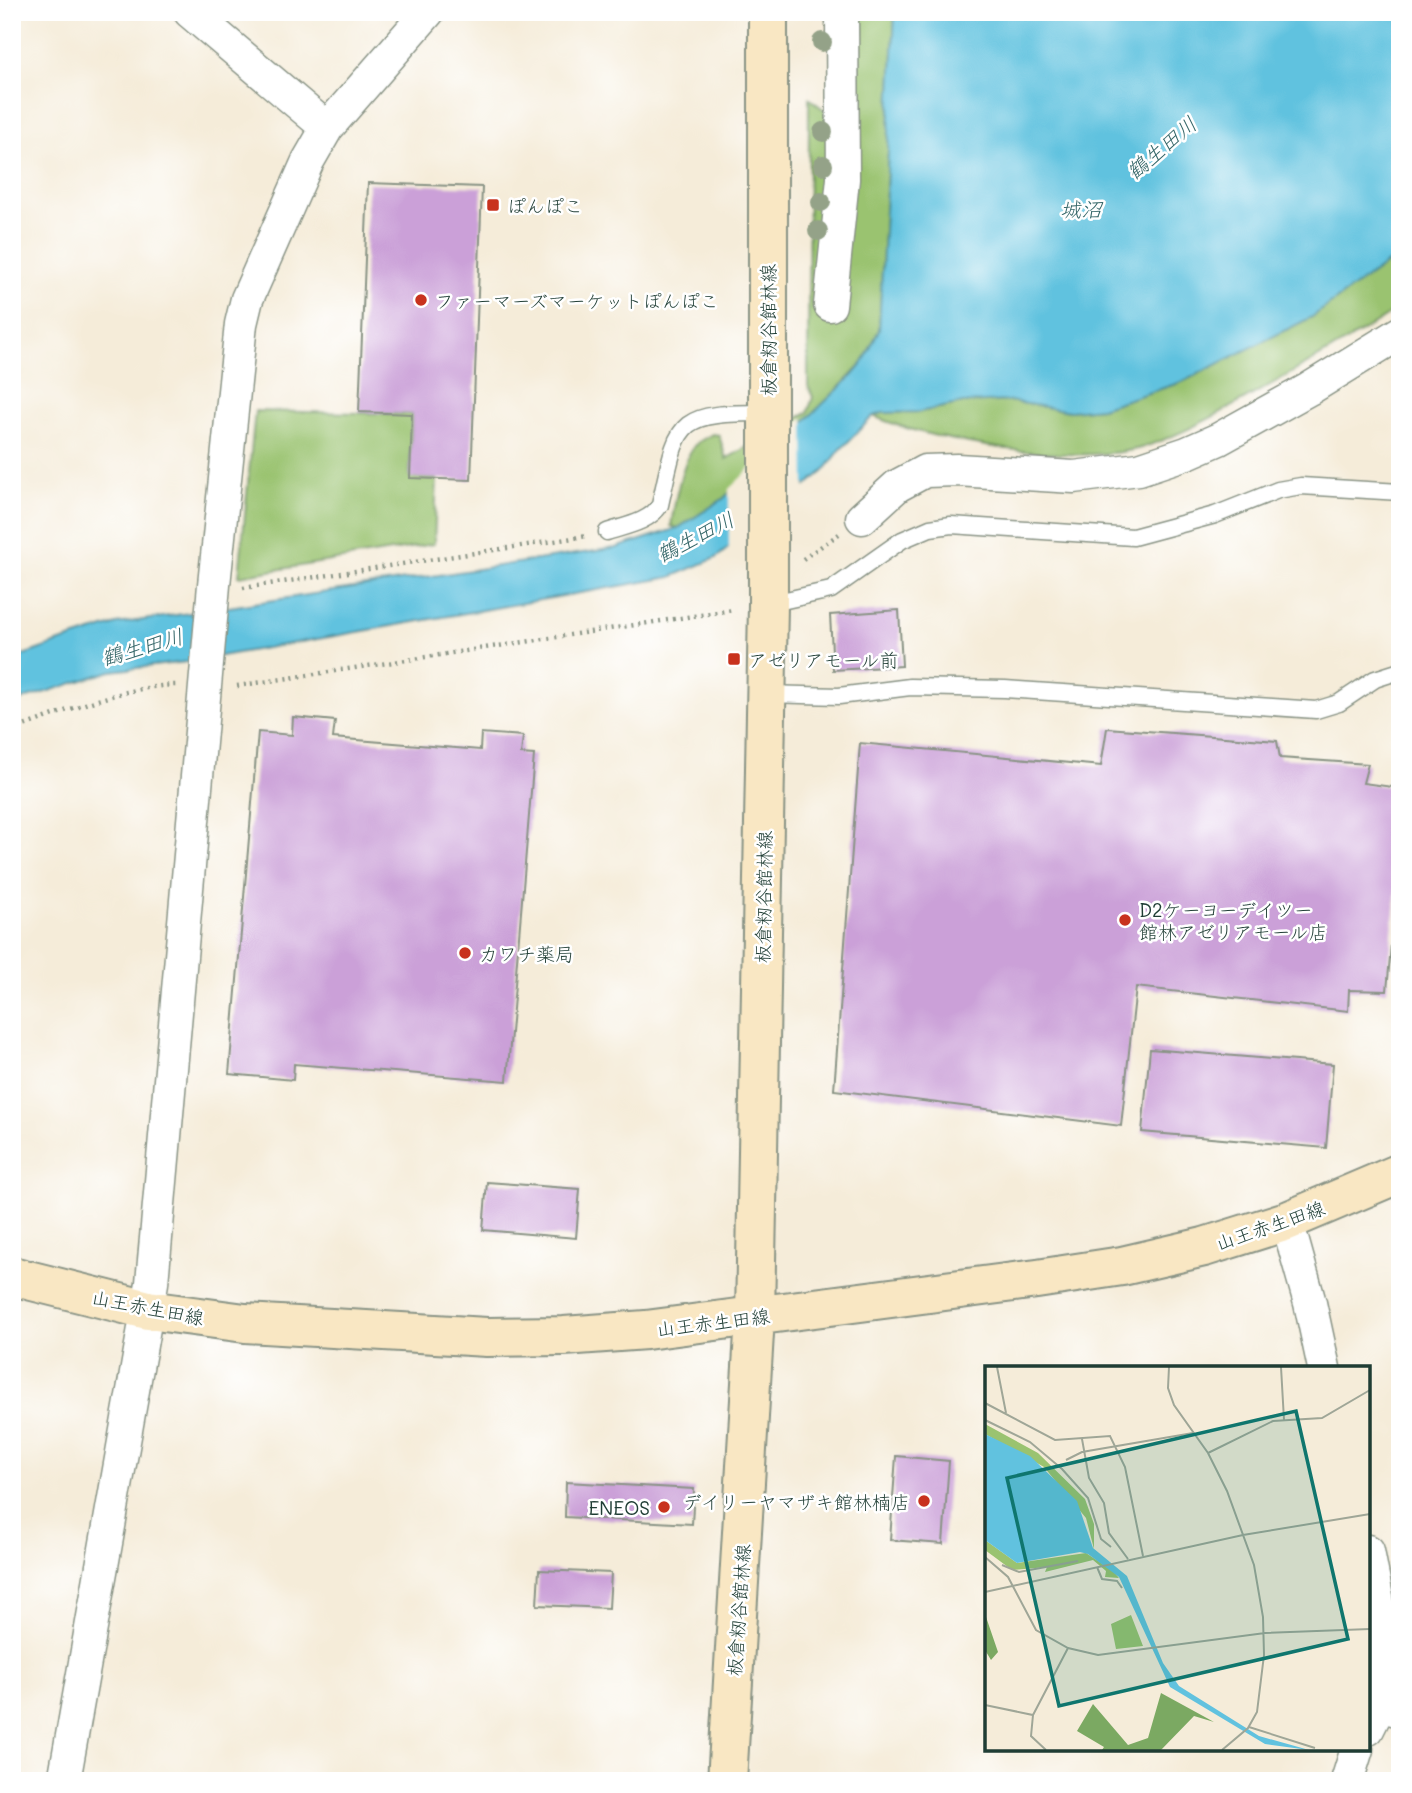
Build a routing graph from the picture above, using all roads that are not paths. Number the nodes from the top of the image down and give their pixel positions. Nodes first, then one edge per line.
1 (190, 12) edge
2 (428, 12) edge
3 (768, 12) edge
4 (842, 12) edge
5 (327, 128) junction
6 (830, 305) dead end
7 (1400, 333) edge
8 (766, 420) junction
9 (1400, 492) edge
10 (862, 517) road end
11 (607, 532) road end
12 (768, 604) junction
13 (1400, 671) edge
14 (766, 694) junction
15 (1400, 1173) edge
16 (1287, 1221) junction
17 (12, 1276) edge
18 (148, 1310) junction
19 (755, 1317) junction
20 (1324, 1366) edge
21 (1370, 1561) edge
22 (1382, 1720) edge
23 (1356, 1751) edge
24 (64, 1781) edge
25 (727, 1781) edge
26 (1347, 1781) edge

1 - 5 street
2 - 5 street
3 - 8 main road, 板倉籾谷館林線
4 - 6 street
5 - 18 street
7 - 10 street
8 - 11 lane
8 - 12 main road, 板倉籾谷館林線
9 - 12 lane
12 - 14 main road, 板倉籾谷館林線
13 - 14 lane
14 - 19 main road, 板倉籾谷館林線
15 - 16 main road, 山王赤生田線
16 - 19 main road, 山王赤生田線
16 - 20 street
17 - 18 main road, 山王赤生田線
18 - 19 main road, 山王赤生田線
18 - 24 street
19 - 25 main road, 板倉籾谷館林線
21 - 22 street
23 - 26 street

